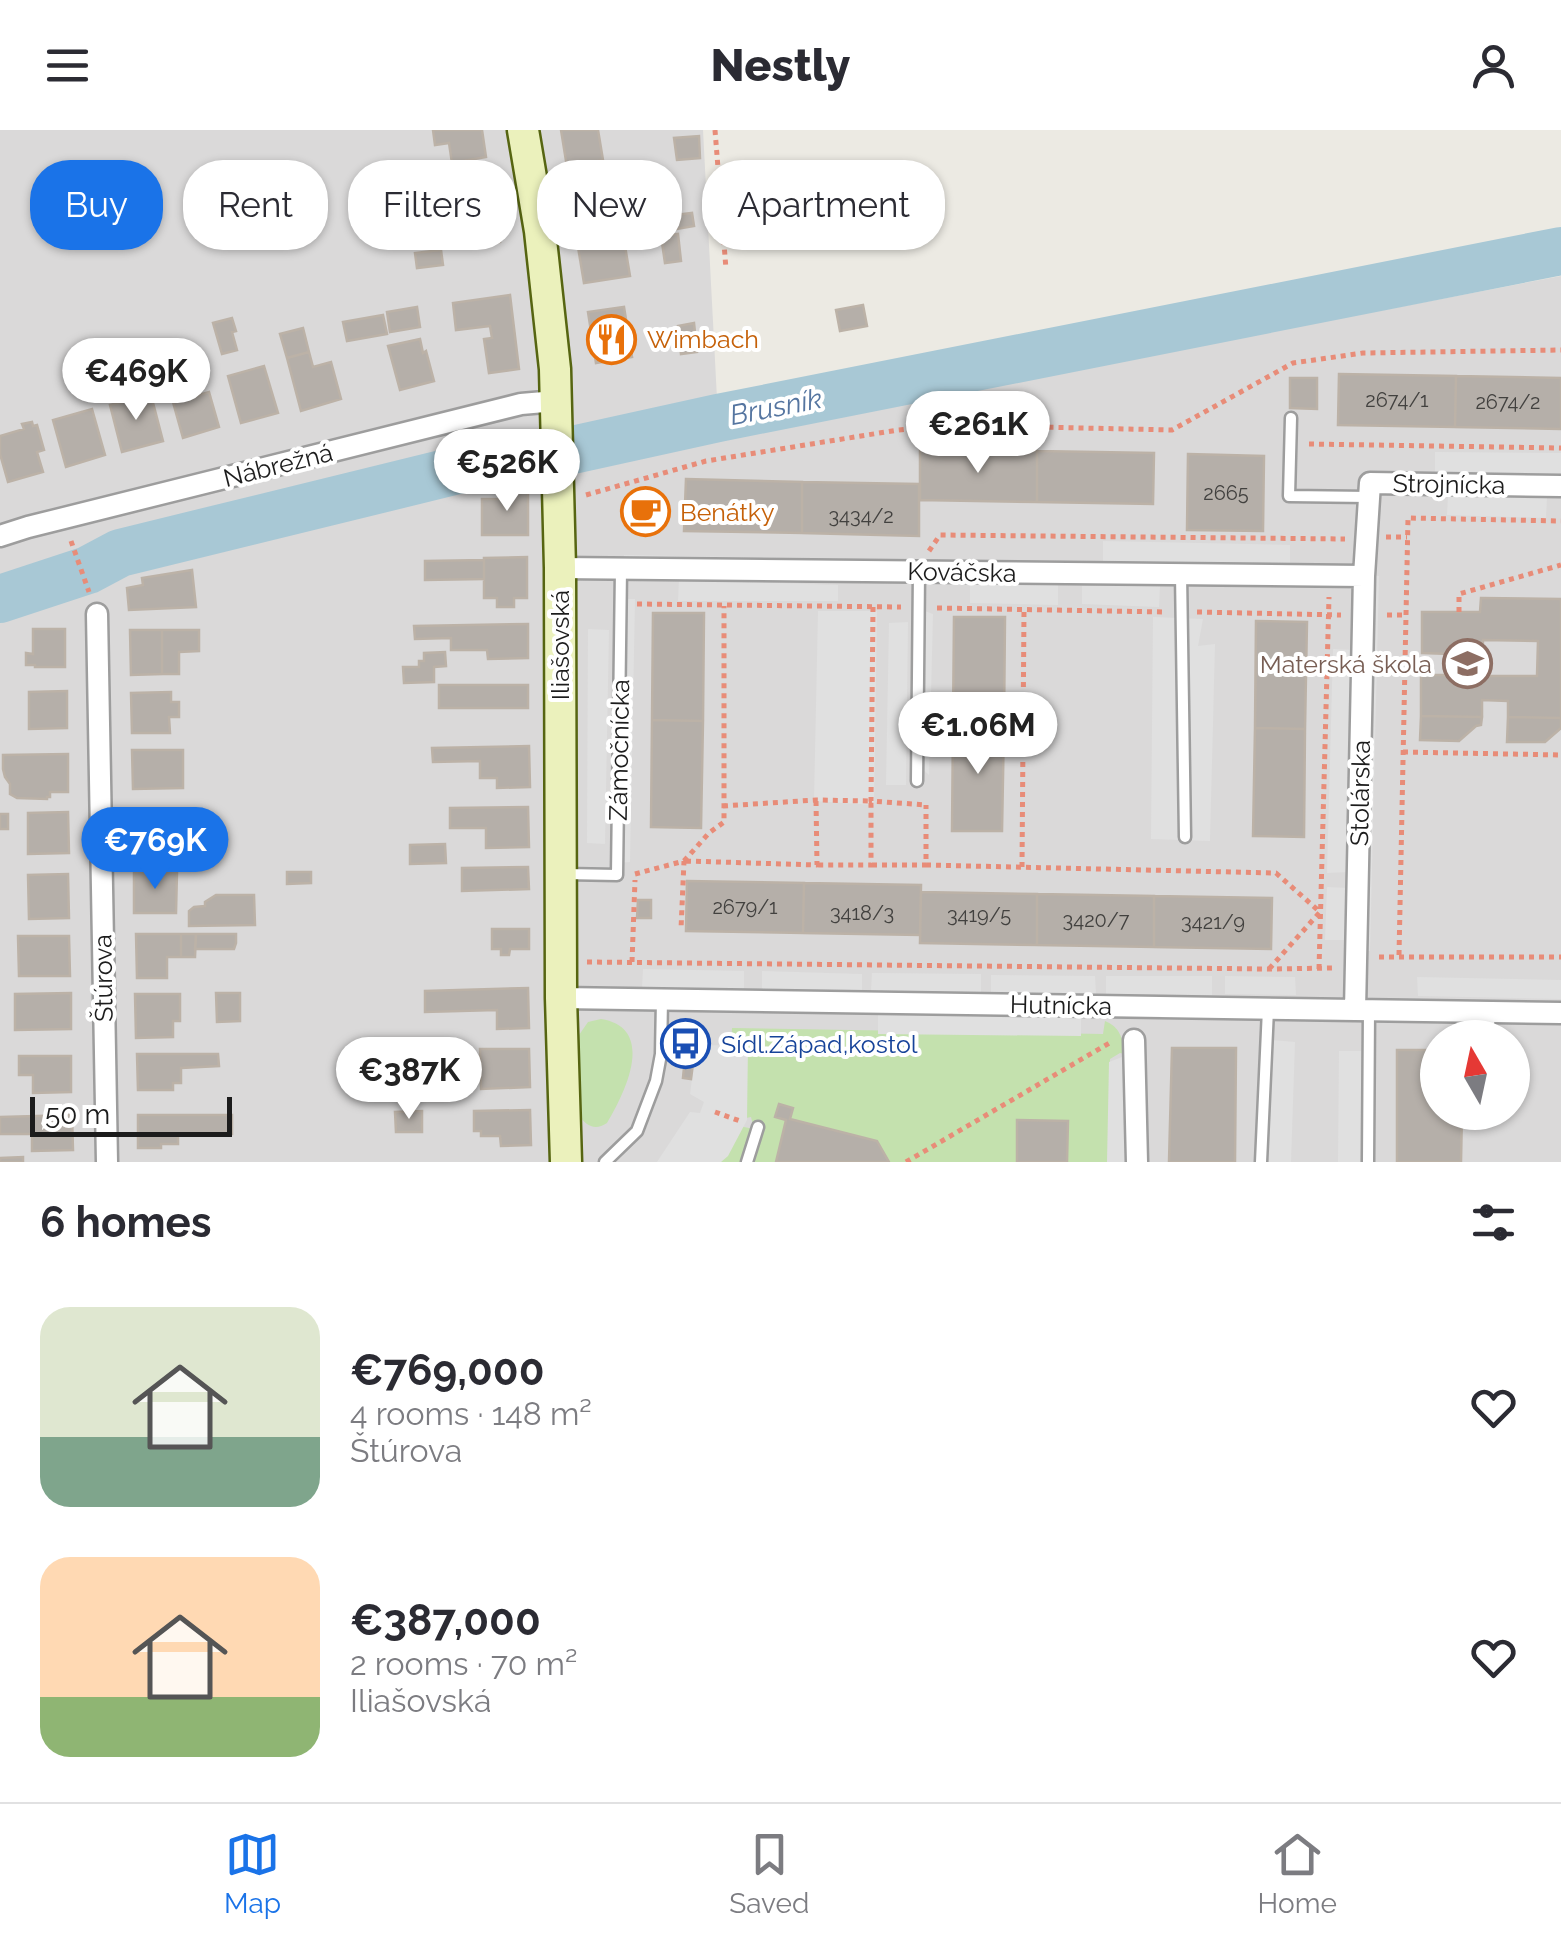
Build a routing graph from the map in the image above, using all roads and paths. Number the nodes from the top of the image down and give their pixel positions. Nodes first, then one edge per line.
1 (523, 130) edge
2 (715, 130) edge
3 (726, 269) dead end
4 (1561, 350) edge
5 (556, 409) junction
6 (1292, 418) dead end
7 (1291, 444) junction
8 (1561, 448) edge
9 (1561, 486) edge
10 (568, 493) junction
11 (1369, 498) junction
12 (1561, 521) edge
13 (0, 536) edge
14 (1407, 537) junction
15 (1366, 538) junction
16 (72, 541) dead end
17 (923, 563) junction
18 (1561, 565) edge
19 (560, 568) junction
20 (621, 568) junction
21 (1182, 574) junction
22 (1328, 576) junction
23 (1364, 576) junction
24 (638, 604) dead end
25 (724, 606) junction
26 (873, 607) junction
27 (918, 608) junction
28 (1024, 609) junction
29 (1181, 612) junction
30 (1459, 612) dead end
31 (97, 614) joint
32 (1328, 614) junction
33 (1364, 616) junction
34 (1403, 752) junction
35 (1561, 754) edge
36 (918, 782) dead end
37 (816, 800) junction
38 (871, 802) junction
39 (724, 806) junction
40 (1186, 838) dead end
41 (684, 861) junction
42 (870, 864) junction
43 (818, 865) junction
44 (926, 866) junction
45 (1022, 867) junction
46 (561, 874) junction
47 (1320, 912) junction
48 (682, 930) dead end
49 (1398, 955) junction
50 (1561, 957) edge
51 (1356, 959) junction
52 (588, 962) dead end
53 (632, 962) junction
54 (1269, 969) junction
55 (562, 998) junction
56 (662, 999) junction
57 (1268, 1009) junction
58 (1362, 1010) junction
59 (1490, 1012) junction
60 (1561, 1013) edge
61 (1489, 1020) edge
62 (1126, 1039) joint
63 (715, 1112) dead end
64 (758, 1128) joint
65 (106, 1162) edge
66 (566, 1162) edge
67 (605, 1162) edge
68 (748, 1162) edge
69 (906, 1162) edge
70 (1137, 1162) edge
71 (1262, 1162) edge
72 (1368, 1162) edge

1 - 5 street, Iliašovská
2 - 3 path
4 - 10 path
5 - 10 street, Iliašovská
5 - 13 street, Nábrežná
6 - 7 lane
7 - 8 path
7 - 11 lane
9 - 11 street, Strojnícka
10 - 19 street, Iliašovská
11 - 15 street, Strojnícka
12 - 14 path
14 - 15 path
14 - 34 path
15 - 17 path
15 - 23 street, Strojnícka
16 - 31 path
17 - 20 street, Kováčska
17 - 21 street, Kováčska
17 - 27 lane
18 - 30 path
19 - 20 street, Kováčska
19 - 46 street, Iliašovská
20 - 46 lane, Zámočnícka
21 - 22 street, Kováčska
21 - 29 lane
22 - 23 street, Kováčska
22 - 32 path
23 - 33 street, Stolárska
24 - 25 path
25 - 26 path
25 - 39 path
26 - 27 path
26 - 38 path
27 - 28 path
27 - 36 lane
28 - 29 path
28 - 45 path
29 - 32 path
29 - 40 lane
31 - 65 street, Štúrova
32 - 33 path
32 - 47 path
33 - 51 street, Stolárska
34 - 35 path
34 - 49 path
37 - 38 path
37 - 39 path
37 - 43 path
38 - 42 path
38 - 44 path
39 - 41 path
41 - 43 path
41 - 48 path
41 - 53 path
42 - 43 path
42 - 44 path
44 - 45 path
45 - 47 path
46 - 55 street, Iliašovská
47 - 54 path
47 - 54 path
49 - 50 path
49 - 51 path
51 - 58 street, Stolárska
52 - 53 path
53 - 54 path
55 - 56 street, Hutnícka
55 - 66 street, Iliašovská
56 - 57 street, Hutnícka
56 - 67 lane
57 - 58 street, Hutnícka
57 - 71 lane
58 - 59 street, Hutnícka
58 - 72 lane
59 - 60 street, Hutnícka
59 - 61 lane
62 - 69 path
62 - 70 street
63 - 64 path
64 - 68 lane

